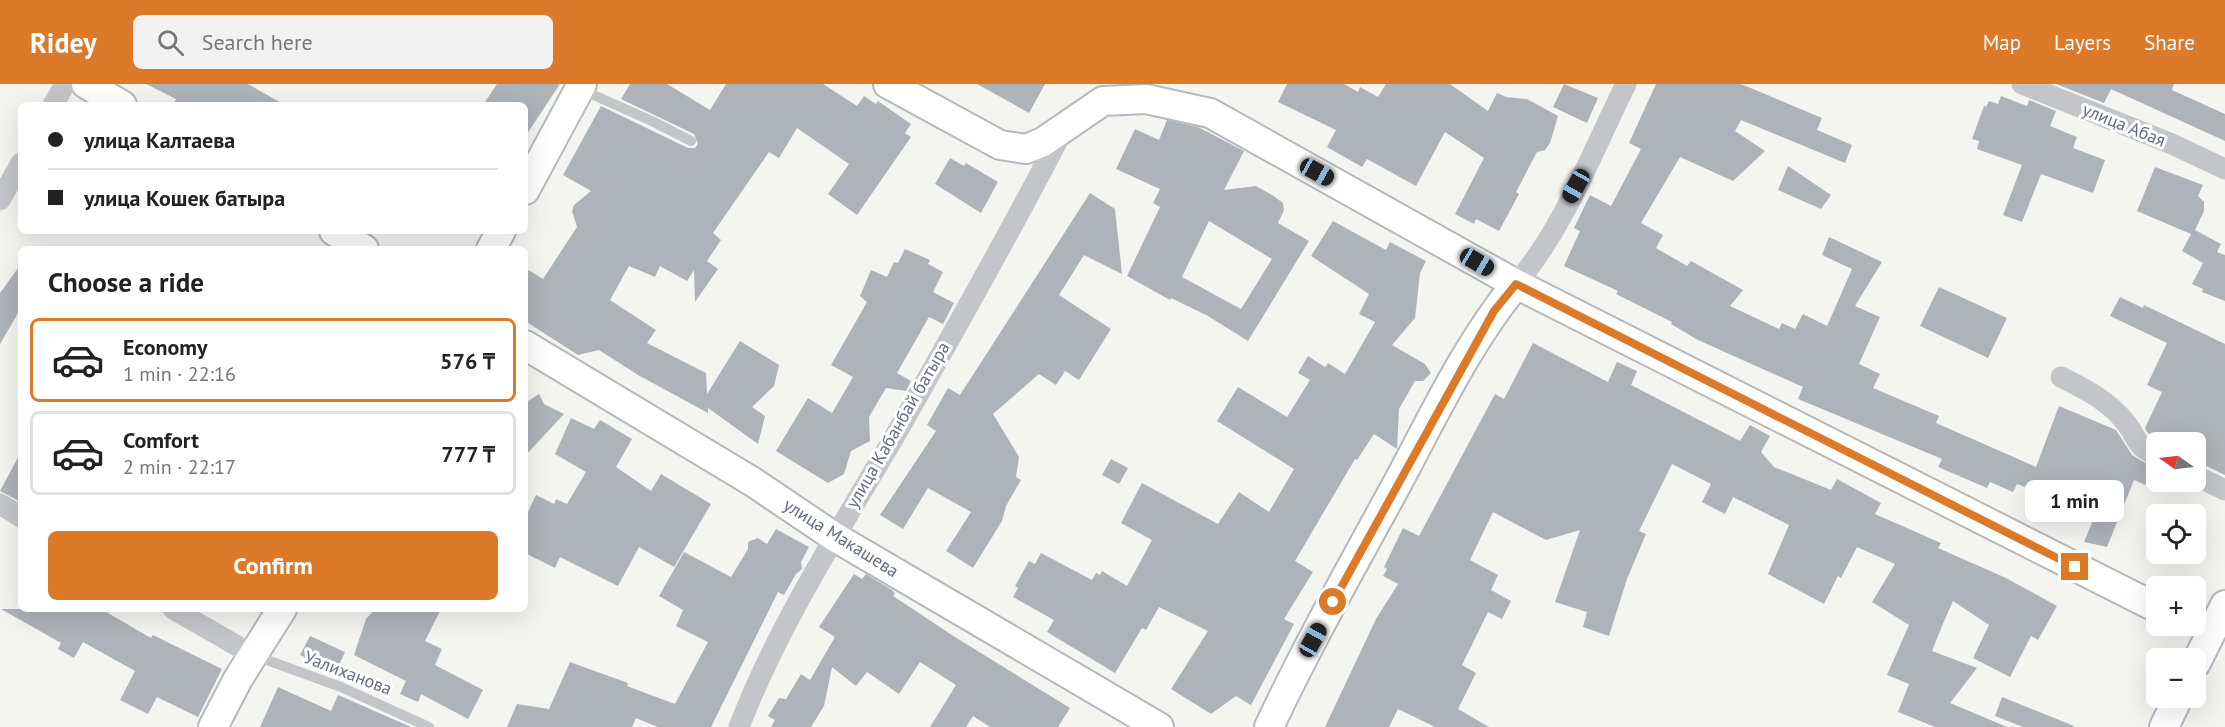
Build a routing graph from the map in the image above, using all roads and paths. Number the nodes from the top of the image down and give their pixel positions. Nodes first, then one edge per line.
1 (65, 84) edge
2 (86, 84) edge
3 (888, 84) edge
4 (1626, 84) edge
5 (2022, 84) edge
6 (581, 86) edge
7 (1106, 92) edge
8 (55, 102) edge
9 (117, 102) edge
10 (1065, 126) junction
11 (691, 141) dead end
12 (18, 168) edge
13 (2225, 169) edge
14 (528, 184) edge
15 (0, 200) edge
16 (339, 234) edge
17 (359, 246) edge
18 (1516, 284) junction
19 (528, 347) edge
20 (2061, 377) dead end
21 (2146, 450) edge
22 (2206, 481) edge
23 (2225, 490) edge
24 (0, 504) edge
25 (18, 515) edge
26 (833, 536) junction
27 (2146, 602) edge
28 (2225, 605) edge
29 (178, 612) edge
30 (280, 612) edge
31 (2209, 634) edge
32 (2203, 648) edge
33 (253, 655) junction
34 (2173, 708) edge
35 (213, 727) edge
36 (429, 727) edge
37 (739, 727) edge
38 (1159, 727) edge
39 (1269, 727) edge
40 (2164, 727) edge

1 - 8 street
2 - 9 street
3 - 10 street
4 - 18 street
5 - 13 street, улица Абая
6 - 11 lane
6 - 14 street
7 - 10 street
7 - 18 street
10 - 26 street, улица Кабанбай батыра
12 - 15 street
16 - 17 street
18 - 27 street
18 - 39 street
19 - 26 street, улица Макашева
20 - 21 street
22 - 23 street
24 - 25 street
26 - 37 street, улица Кабанбай батыра
26 - 38 street, улица Макашева
28 - 31 street
29 - 33 street
30 - 33 street
31 - 32 street
33 - 35 street
33 - 36 lane, Уалиханова
34 - 40 street

